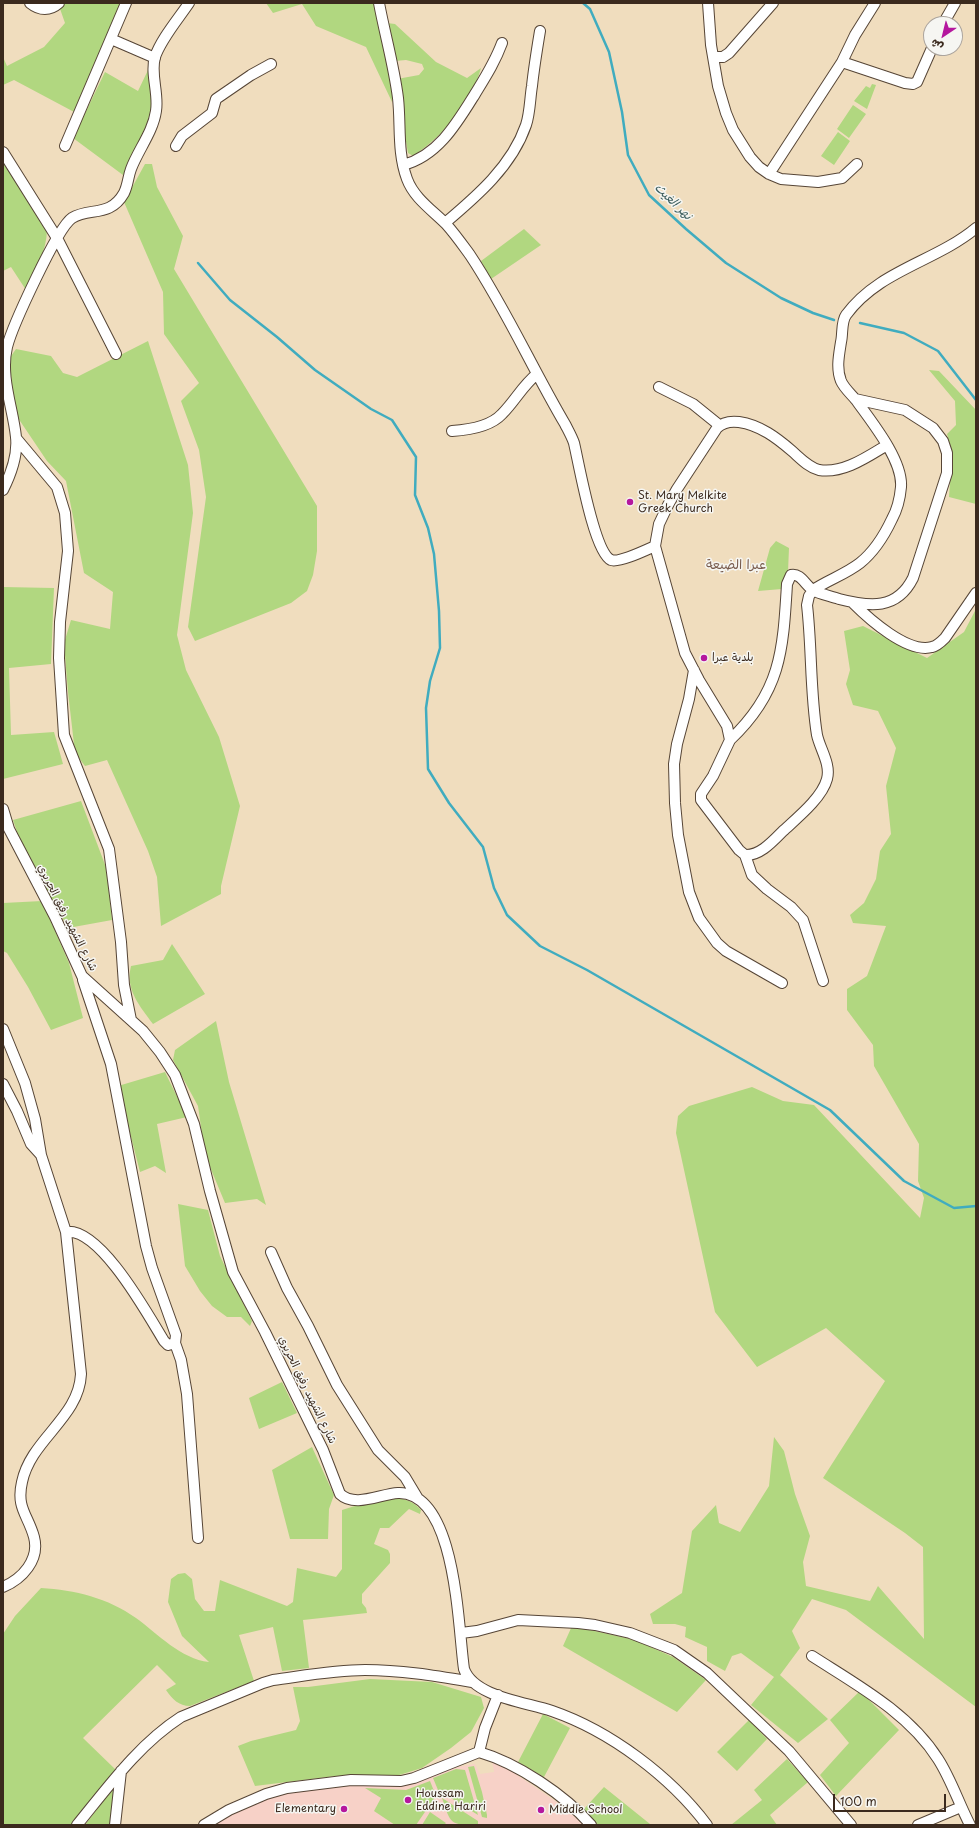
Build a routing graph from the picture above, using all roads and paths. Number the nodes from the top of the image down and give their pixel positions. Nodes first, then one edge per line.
1 (30, 3) edge
2 (60, 3) edge
3 (126, 3) edge
4 (189, 3) edge
5 (379, 3) edge
6 (708, 3) edge
7 (773, 3) edge
8 (875, 3) edge
9 (956, 3) edge
10 (948, 16) edge
11 (540, 31) dead end
12 (111, 39) junction
13 (502, 43) dead end
14 (928, 56) edge
15 (714, 57) junction
16 (155, 58) junction
17 (842, 62) junction
18 (271, 64) dead end
19 (65, 146) dead end
20 (176, 146) dead end
21 (3, 152) edge
22 (403, 164) junction
23 (857, 164) dead end
24 (769, 174) junction
25 (445, 223) junction
26 (976, 228) edge
27 (57, 238) junction
28 (5, 346) edge
29 (116, 354) dead end
30 (537, 374) junction
31 (659, 387) dead end
32 (855, 399) junction
33 (719, 426) junction
34 (452, 431) dead end
35 (16, 438) junction
36 (886, 445) junction
37 (3, 490) edge
38 (655, 546) junction
39 (813, 590) junction
40 (976, 593) edge
41 (853, 602) junction
42 (694, 670) junction
43 (730, 740) junction
44 (3, 809) edge
45 (745, 855) junction
46 (82, 976) junction
47 (823, 981) dead end
48 (782, 983) dead end
49 (131, 1020) junction
50 (3, 1029) edge
51 (3, 1084) edge
52 (41, 1155) junction
53 (66, 1232) junction
54 (271, 1252) dead end
55 (175, 1343) junction
56 (416, 1497) junction
57 (198, 1538) dead end
58 (3, 1587) edge
59 (461, 1633) junction
60 (812, 1656) dead end
61 (472, 1682) junction
62 (498, 1695) junction
63 (479, 1752) junction
64 (121, 1771) junction
65 (960, 1807) junction
66 (77, 1825) edge
67 (115, 1825) edge
68 (204, 1825) edge
69 (591, 1825) edge
70 (707, 1825) edge
71 (851, 1825) edge
72 (918, 1825) edge
73 (970, 1825) edge

1 - 2 street
3 - 12 street
4 - 16 street
5 - 22 street
6 - 15 street
7 - 15 street
8 - 17 street
9 - 10 street
11 - 25 street
12 - 16 street
12 - 19 street
13 - 22 street
14 - 17 street
15 - 24 street
16 - 27 street
17 - 24 street
18 - 20 street
21 - 27 street
22 - 25 street
23 - 24 street
25 - 30 street
26 - 32 street
27 - 28 street
27 - 29 street
28 - 35 street
30 - 34 street
30 - 38 street
31 - 33 street
32 - 36 street
32 - 41 street
33 - 36 street
33 - 38 street
35 - 37 street
35 - 49 street
36 - 39 street
38 - 42 street
39 - 41 street
39 - 43 street
39 - 45 street
40 - 41 street
42 - 43 street
42 - 48 street
43 - 45 street
44 - 46 street, شارع الشهيد رفيق الحريري
45 - 47 street
46 - 49 street, شارع الشهيد رفيق الحريري
46 - 55 street
49 - 56 street, شارع الشهيد رفيق الحريري
50 - 52 street
51 - 52 street
52 - 53 street
53 - 55 street
53 - 58 street
54 - 56 street
55 - 57 street
56 - 59 street
59 - 61 street
59 - 71 street
60 - 65 street
61 - 62 street
61 - 64 street
62 - 63 street
62 - 70 street
63 - 68 street
63 - 69 street
64 - 66 street
64 - 67 street
65 - 72 street
65 - 73 street

